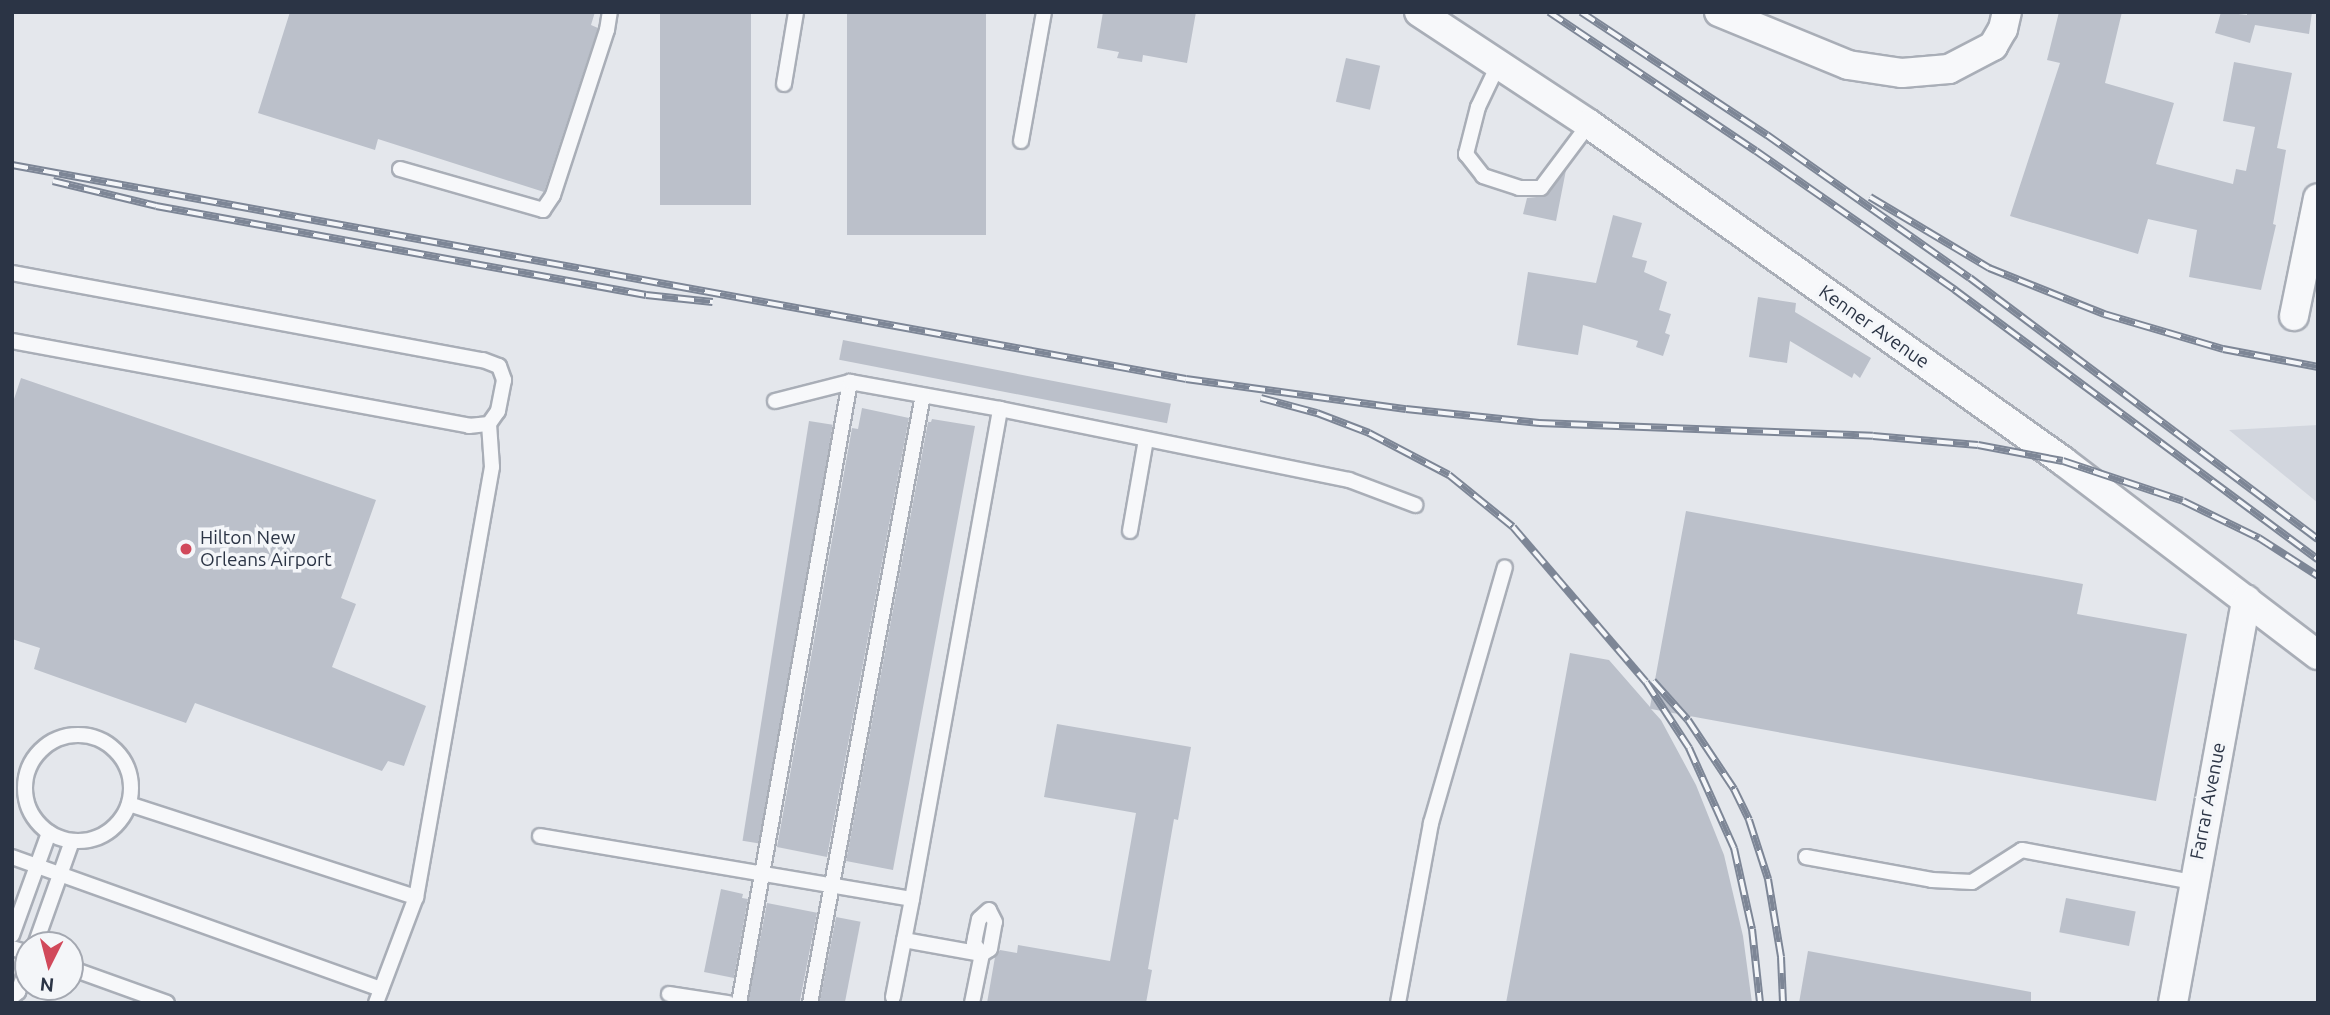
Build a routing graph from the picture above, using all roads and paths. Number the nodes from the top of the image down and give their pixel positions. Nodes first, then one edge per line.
1 (610, 12) edge
2 (796, 12) edge
3 (1044, 12) edge
4 (1419, 12) edge
5 (1718, 12) edge
6 (2007, 12) edge
7 (1499, 62) junction
8 (784, 84) dead end
9 (1589, 124) junction
10 (1021, 141) dead end
11 (400, 169) dead end
12 (2318, 198) edge
13 (12, 273) edge
14 (2294, 316) dead end
15 (12, 341) edge
16 (849, 382) junction
17 (923, 395) junction
18 (775, 401) dead end
19 (1000, 409) junction
20 (489, 424) junction
21 (1146, 439) junction
22 (1415, 505) dead end
23 (1130, 531) dead end
24 (1505, 567) dead end
25 (2246, 600) junction
26 (2318, 655) edge
27 (12, 762) edge
28 (27, 769) junction
29 (129, 804) junction
30 (49, 833) junction
31 (540, 836) dead end
32 (72, 841) junction
33 (12, 857) edge
34 (1806, 857) dead end
35 (38, 866) junction
36 (762, 873) junction
37 (60, 874) junction
38 (2193, 882) junction
39 (830, 885) junction
40 (416, 897) junction
41 (912, 899) junction
42 (40, 931) edge
43 (12, 935) edge
44 (904, 940) junction
45 (84, 973) edge
46 (669, 994) dead end
47 (379, 996) edge
48 (893, 997) dead end
49 (167, 1003) edge
50 (728, 1003) edge
51 (739, 1003) edge
52 (810, 1003) edge
53 (972, 1003) edge
54 (1398, 1003) edge
55 (2173, 1003) edge

1 - 11 lane
2 - 8 lane
3 - 10 lane
4 - 7 street, Kenner Avenue
5 - 6 street
7 - 9 street, Kenner Avenue
7 - 9 lane
9 - 25 street, Kenner Avenue
12 - 14 street
13 - 20 lane
15 - 20 lane
16 - 17 lane
16 - 18 lane
16 - 36 lane
17 - 19 lane
17 - 39 lane
19 - 21 lane
19 - 41 lane
20 - 40 lane
21 - 22 lane
21 - 23 lane
24 - 54 lane
25 - 26 street, Kenner Avenue
25 - 38 street, Farrar Avenue
27 - 28 lane
28 - 29 lane
28 - 30 lane
29 - 32 lane
29 - 40 lane
30 - 32 lane
30 - 35 lane
31 - 36 lane
32 - 37 lane
33 - 35 lane
34 - 38 lane
35 - 37 lane
35 - 43 lane
36 - 39 lane
36 - 51 lane
37 - 42 lane
37 - 47 lane
38 - 55 street, Farrar Avenue
39 - 41 lane
39 - 52 lane
40 - 47 lane
41 - 44 lane
44 - 48 lane
44 - 53 lane
45 - 49 lane
46 - 50 lane

